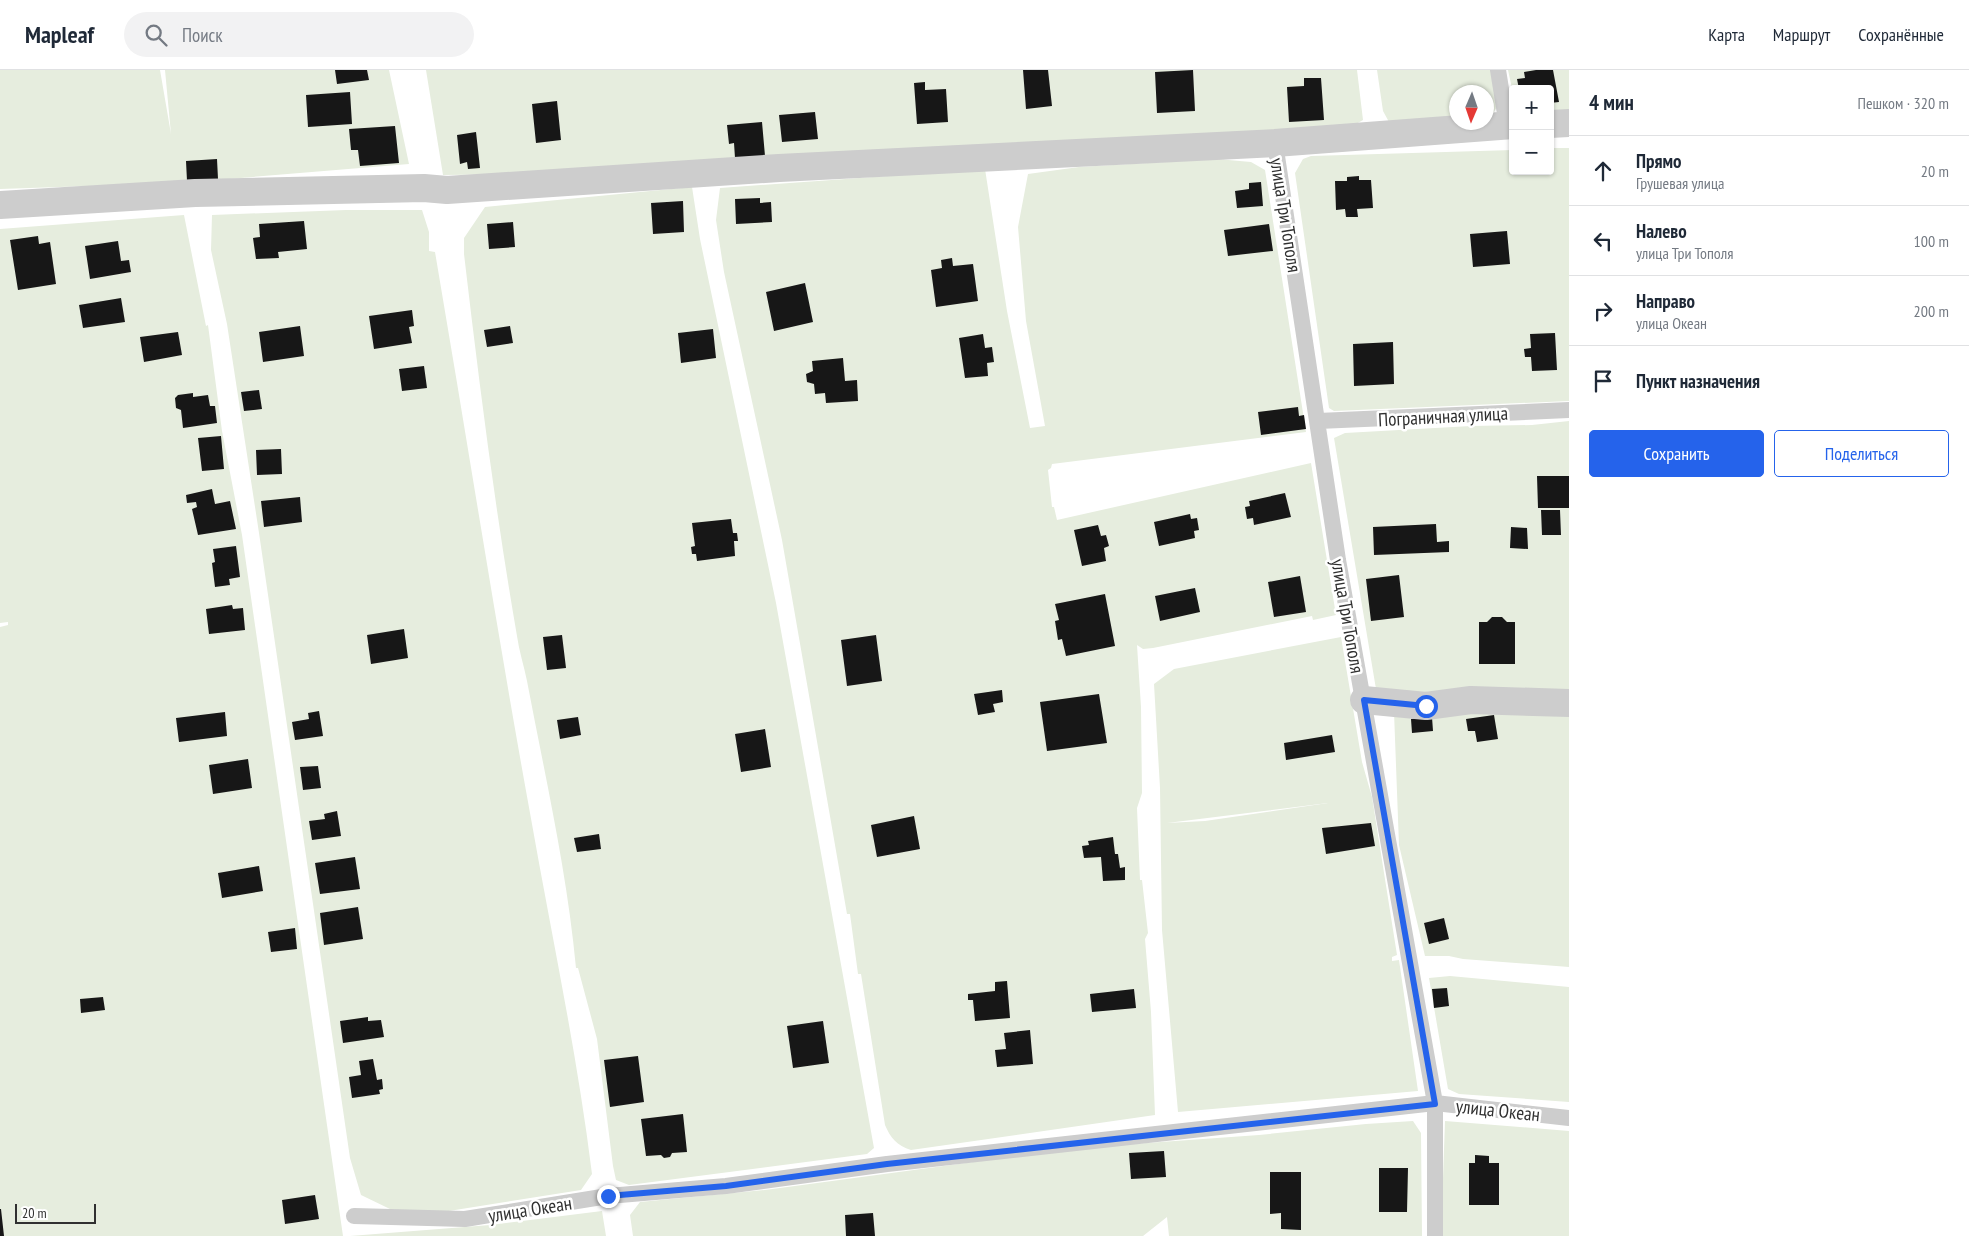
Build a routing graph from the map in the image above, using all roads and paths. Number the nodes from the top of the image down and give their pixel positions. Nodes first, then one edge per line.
1 (1498, 70) edge
2 (1509, 120) edge
3 (1569, 123) edge
4 (1554, 124) edge
5 (1509, 125) edge
6 (1275, 143) junction
7 (0, 205) edge
8 (1569, 410) edge
9 (1318, 421) junction
10 (1364, 700) junction
11 (1569, 702) edge
12 (1435, 1104) junction
13 (1569, 1118) edge
14 (354, 1216) dead end
15 (1435, 1236) edge

1 - 2 lane
3 - 4 street
5 - 6 street
6 - 7 street
6 - 9 lane, улица Три Тополя
8 - 9 lane, Пограничная улица
9 - 10 lane, улица Три Тополя
10 - 11 street
10 - 12 lane, улица Три Тополя
12 - 13 lane, улица Океан
12 - 14 lane, улица Океан
12 - 15 lane, улица Три Тополя

